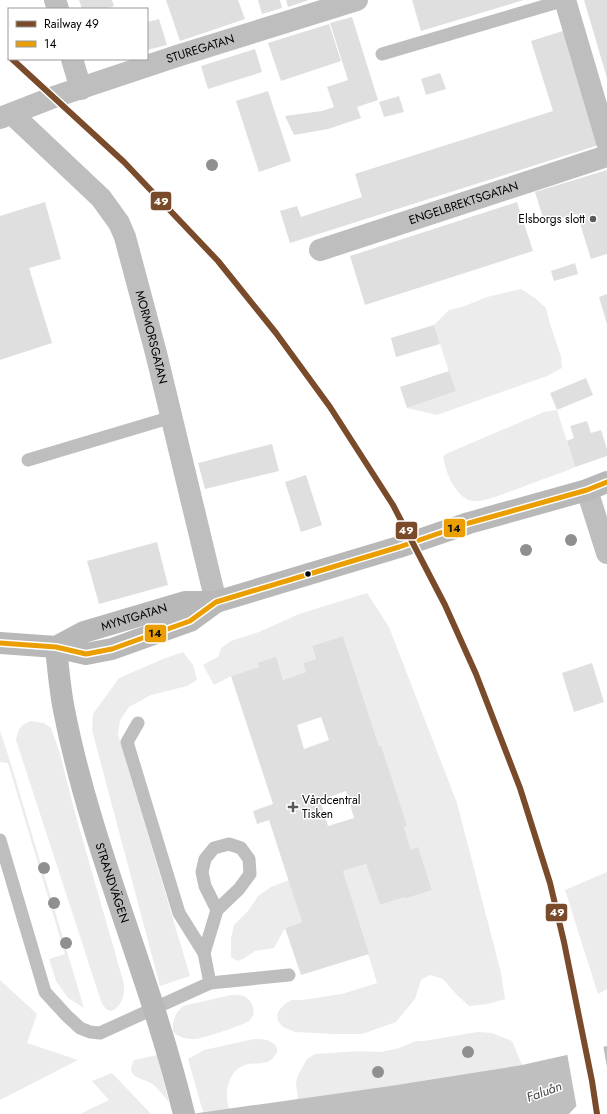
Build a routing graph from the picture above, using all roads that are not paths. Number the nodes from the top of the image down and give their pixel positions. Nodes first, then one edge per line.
1 (357, 0) edge
2 (565, 0) edge
3 (382, 54) dead end
4 (72, 60) edge
5 (81, 88) junction
6 (6, 116) edge
7 (607, 142) edge
8 (607, 156) edge
9 (320, 250) dead end
10 (172, 417) junction
11 (28, 460) dead end
12 (597, 486) edge
13 (607, 553) edge
14 (216, 602) junction
15 (0, 643) edge
16 (56, 647) junction
17 (138, 723) dead end
18 (0, 840) edge
19 (217, 910) junction
20 (204, 953) junction
21 (289, 975) dead end
22 (210, 984) junction
23 (154, 1009) junction
24 (183, 1110) edge

1 - 5 street, STUREGATAN
2 - 3 lane
2 - 7 street
4 - 5 street
5 - 6 street, STUREGATAN
6 - 10 street, MORMORSGATAN
8 - 9 street, ENGELBREKTSGATAN
10 - 11 lane
10 - 14 street, MORMORSGATAN
12 - 13 street
12 - 14 street, MYNTGATAN
14 - 16 street, MYNTGATAN
15 - 16 street, MYNTGATAN
16 - 23 street, STRANDVÄGEN
17 - 20 lane
18 - 23 lane
19 - 19 lane
19 - 20 lane
20 - 22 lane
21 - 22 lane
22 - 23 lane
23 - 24 street, STRANDVÄGEN

